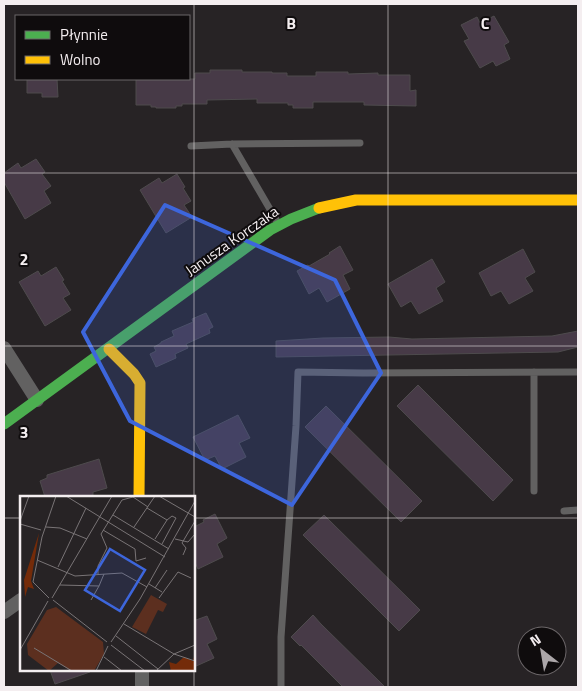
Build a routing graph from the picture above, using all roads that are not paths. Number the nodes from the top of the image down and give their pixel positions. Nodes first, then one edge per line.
1 (360, 143) dead end
2 (232, 144) junction
3 (191, 146) dead end
4 (578, 200) edge
5 (279, 224) junction
6 (4, 348) edge
7 (109, 349) junction
8 (534, 372) junction
9 (578, 372) edge
10 (37, 400) junction
11 (4, 424) edge
12 (534, 491) dead end
13 (140, 496) edge
14 (578, 510) edge
15 (564, 511) dead end
16 (20, 601) edge
17 (4, 612) edge
18 (142, 671) edge
19 (142, 687) edge
20 (281, 687) edge

1 - 2 lane
2 - 3 lane
2 - 5 lane
4 - 5 street, Janusza Korczaka
5 - 7 street, Janusza Korczaka
6 - 10 street
7 - 10 street, Janusza Korczaka
7 - 13 street
8 - 9 lane
8 - 12 lane
8 - 20 lane
10 - 11 street, Janusza Korczaka
14 - 15 lane
16 - 17 street
18 - 19 street

